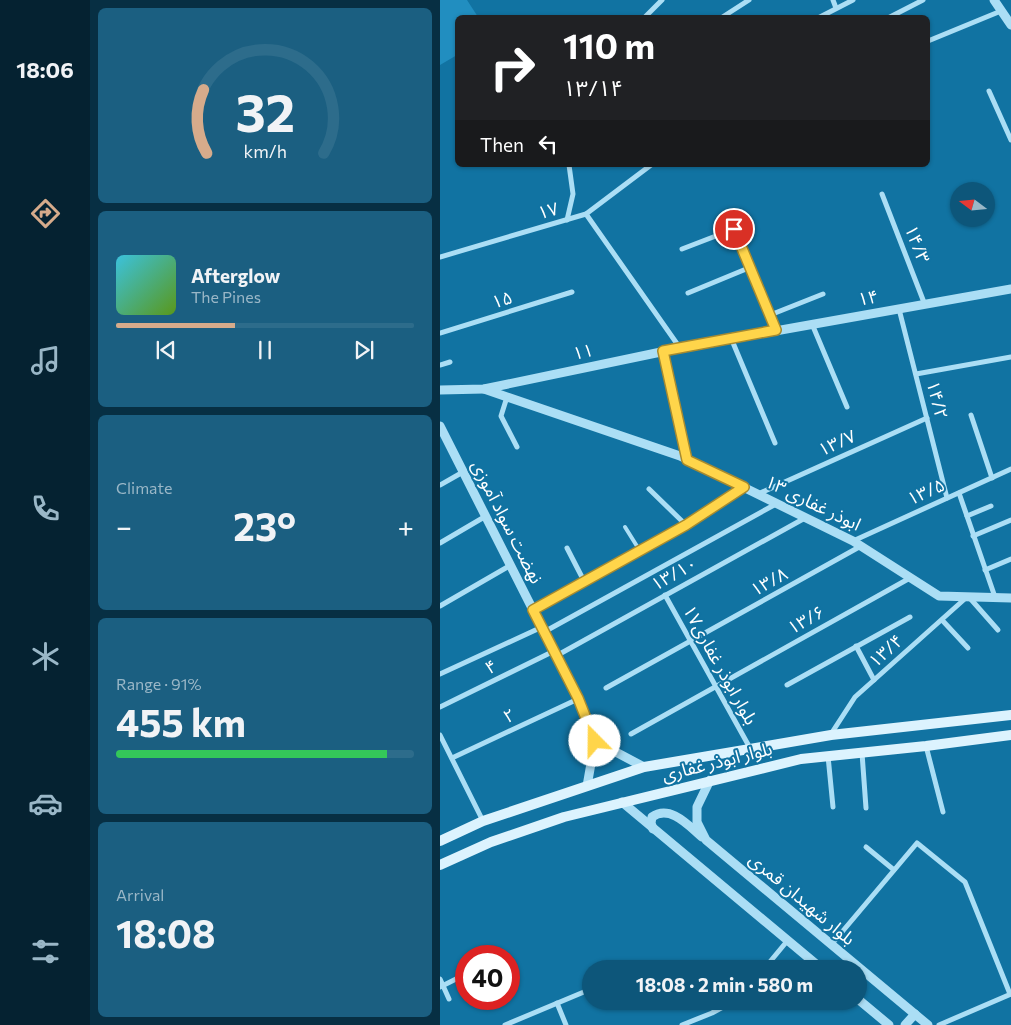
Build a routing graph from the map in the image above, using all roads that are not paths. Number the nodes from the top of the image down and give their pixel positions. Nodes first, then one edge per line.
1 (662, 0) edge
2 (749, 0) edge
3 (833, 0) edge
4 (853, 0) edge
5 (923, 0) edge
6 (994, 0) edge
7 (836, 8) junction
8 (1001, 12) junction
9 (647, 15) edge
10 (726, 15) edge
11 (823, 15) edge
12 (894, 15) edge
13 (1011, 24) edge
14 (930, 40) edge
15 (989, 91) dead end
16 (1011, 140) edge
17 (569, 167) edge
18 (648, 167) edge
19 (882, 194) dead end
20 (586, 214) junction
21 (567, 220) junction
22 (682, 249) dead end
23 (440, 257) edge
24 (751, 267) junction
25 (1011, 289) edge
26 (572, 292) dead end
27 (688, 293) dead end
28 (823, 294) dead end
29 (926, 305) junction
30 (899, 309) junction
31 (770, 315) junction
32 (812, 324) junction
33 (776, 330) junction
34 (440, 333) edge
35 (731, 338) junction
36 (680, 348) junction
37 (663, 351) junction
38 (1011, 356) edge
39 (450, 362) dead end
40 (440, 365) edge
41 (916, 374) junction
42 (484, 389) junction
43 (440, 390) edge
44 (507, 397) junction
45 (847, 407) dead end
46 (972, 415) dead end
47 (927, 418) junction
48 (440, 427) edge
49 (775, 443) dead end
50 (517, 447) dead end
51 (687, 460) junction
52 (1011, 469) edge
53 (463, 472) junction
54 (992, 478) junction
55 (440, 484) edge
56 (744, 487) junction
57 (649, 489) dead end
58 (959, 493) junction
59 (758, 494) junction
60 (946, 498) junction
61 (776, 503) junction
62 (991, 506) dead end
63 (486, 516) junction
64 (967, 516) junction
65 (806, 518) junction
66 (1011, 520) edge
67 (686, 525) junction
68 (625, 527) dead end
69 (974, 536) junction
70 (853, 541) junction
71 (440, 543) edge
72 (862, 546) junction
73 (567, 548) dead end
74 (640, 551) junction
75 (1011, 559) edge
76 (511, 565) junction
77 (986, 570) junction
78 (910, 577) junction
79 (584, 581) junction
80 (665, 595) junction
81 (968, 596) junction
82 (995, 597) junction
83 (1011, 598) edge
84 (440, 606) edge
85 (533, 610) junction
86 (910, 617) dead end
87 (942, 620) junction
88 (543, 629) junction
89 (998, 630) dead end
90 (690, 641) junction
91 (856, 646) junction
92 (968, 648) dead end
93 (555, 653) junction
94 (440, 674) edge
95 (874, 680) junction
96 (787, 685) dead end
97 (716, 687) junction
98 (606, 688) dead end
99 (578, 698) junction
100 (440, 707) edge
101 (1011, 716) edge
102 (440, 734) edge
103 (631, 734) dead end
104 (831, 735) junction
105 (1011, 735) edge
106 (595, 741) junction
107 (926, 746) junction
108 (447, 748) junction
109 (750, 748) junction
110 (440, 751) edge
111 (862, 753) junction
112 (828, 756) junction
113 (452, 758) junction
114 (644, 767) junction
115 (710, 780) junction
116 (587, 786) junction
117 (622, 802) junction
118 (833, 807) dead end
119 (866, 808) dead end
120 (943, 812) dead end
121 (483, 821) junction
122 (653, 829) junction
123 (706, 840) junction
124 (440, 841) edge
125 (866, 847) dead end
126 (440, 865) edge
127 (894, 870) junction
128 (788, 940) junction
129 (831, 945) junction
130 (771, 960) edge
131 (811, 960) edge
132 (440, 979) edge
133 (455, 979) edge
134 (441, 986) edge
135 (582, 993) edge
136 (1011, 994) edge
137 (449, 999) dead end
138 (557, 1003) junction
139 (867, 1007) edge
140 (718, 1010) edge
141 (915, 1014) junction
142 (505, 1025) edge
143 (566, 1025) edge
144 (682, 1025) edge
145 (889, 1025) edge
146 (905, 1025) edge
147 (928, 1025) edge
148 (939, 1025) edge

1 - 9 street
2 - 10 street
3 - 7 street
4 - 7 street
5 - 12 street
6 - 8 street
7 - 11 street
8 - 13 street
8 - 14 street
15 - 16 street
17 - 21 street
18 - 20 street, ۱۷
19 - 29 street, ۱۴/۳
20 - 21 street, ۱۷
20 - 36 street
21 - 23 street, ۱۷
22 - 24 street
24 - 27 street
24 - 31 street
25 - 29 street, ۱۴
26 - 34 street, ۱۵
28 - 31 street
29 - 30 street, ۱۴
30 - 32 street, ۱۴
30 - 41 street, ۱۴/۲
31 - 33 street
32 - 33 street, ۱۴
32 - 45 street
33 - 35 street, ۱۴
35 - 36 street, ۱۱
35 - 49 street
36 - 37 street, ۱۱
37 - 42 street, ۱۱
37 - 51 street
38 - 41 street
39 - 40 street
41 - 47 street, ۱۴/۲
42 - 43 street, ۱۱
42 - 44 street, ۱۳ ابوذر غفاری
44 - 50 street
44 - 51 street, ۱۳ ابوذر غفاری
46 - 54 street
47 - 59 street, ۱۳/۷
47 - 60 street, ۱۴/۲
48 - 53 street, نهضت سواد آموزی
51 - 56 street, ۱۳ ابوذر غفاری
52 - 54 street, ۱۳/۵
53 - 55 street
53 - 63 street, نهضت سواد آموزی
54 - 58 street, ۱۳/۵
56 - 59 street, ۱۳ ابوذر غفاری
56 - 67 street
57 - 67 street
58 - 60 street, ۱۳/۵
58 - 64 street
59 - 61 street, ۱۳ ابوذر غفاری
60 - 70 street, ۱۳/۵
61 - 65 street, ۱۳ ابوذر غفاری
61 - 88 street
62 - 64 street
63 - 71 street
63 - 76 street, نهضت سواد آموزی
64 - 69 street
65 - 70 street, ۱۳ ابوذر غفاری
65 - 80 street, ۱۳/۱۰
66 - 69 street
67 - 74 street
68 - 74 lane
69 - 77 street
70 - 72 street, ۱۳ ابوذر غفاری
72 - 78 street, ۱۳ ابوذر غفاری
72 - 90 street, ۱۳/۸
73 - 79 street
74 - 79 street
75 - 77 street
76 - 84 street
76 - 85 street, نهضت سواد آموزی
77 - 82 street
78 - 81 street, ۱۳ ابوذر غفاری
78 - 97 street, ۱۳/۶
79 - 85 street
80 - 90 street, بلوار ابوذر غفاری۱۷
80 - 93 street, ۱۳/۱۰
81 - 82 street, ۱۳ ابوذر غفاری
81 - 87 street, ۱۳/۴
81 - 89 street
82 - 83 street, ۱۳ ابوذر غفاری
85 - 88 street, نهضت سواد آموزی
86 - 91 street
87 - 92 street
87 - 95 street, ۱۳/۴
88 - 93 street, نهضت سواد آموزی
88 - 94 street
90 - 97 street, بلوار ابوذر غفاری۱۷
90 - 98 street, ۱۳/۸
91 - 95 street
91 - 96 street
93 - 99 street, نهضت سواد آموزی
93 - 100 street, ۴
95 - 104 street, ۱۳/۴
97 - 103 street, ۱۳/۶
97 - 109 street, بلوار ابوذر غفاری۱۷
99 - 106 street, نهضت سواد آموزی
99 - 113 street, ۲
101 - 104 main road, بلوار ابوذر غفاری
102 - 108 street
104 - 109 main road, بلوار ابوذر غفاری
105 - 107 main road, بلوار ابوذر غفاری
106 - 114 street
106 - 116 street
107 - 111 main road, بلوار ابوذر غفاری
107 - 120 street
108 - 110 street
108 - 113 street
109 - 114 main road, بلوار ابوذر غفاری
111 - 112 main road, بلوار ابوذر غفاری
111 - 119 street
112 - 115 main road, بلوار ابوذر غفاری
112 - 118 street
113 - 121 street
114 - 116 main road, بلوار ابوذر غفاری
115 - 117 main road, بلوار ابوذر غفاری
115 - 123 street, بلوار شهیدان قمری
116 - 121 main road, بلوار ابوذر غفاری
117 - 122 street
117 - 126 main road, بلوار ابوذر غفاری
121 - 124 main road, بلوار ابوذر غفاری
122 - 123 street
122 - 128 street
123 - 129 street, بلوار شهیدان قمری
125 - 127 street
127 - 129 street
127 - 136 street
128 - 130 street
128 - 131 street
129 - 141 street, بلوار شهیدان قمری
132 - 134 street
133 - 134 street
134 - 137 street
135 - 138 street
136 - 148 street
138 - 142 street
138 - 143 street
139 - 145 street
140 - 144 street
141 - 146 street
141 - 147 street, بلوار شهیدان قمری

